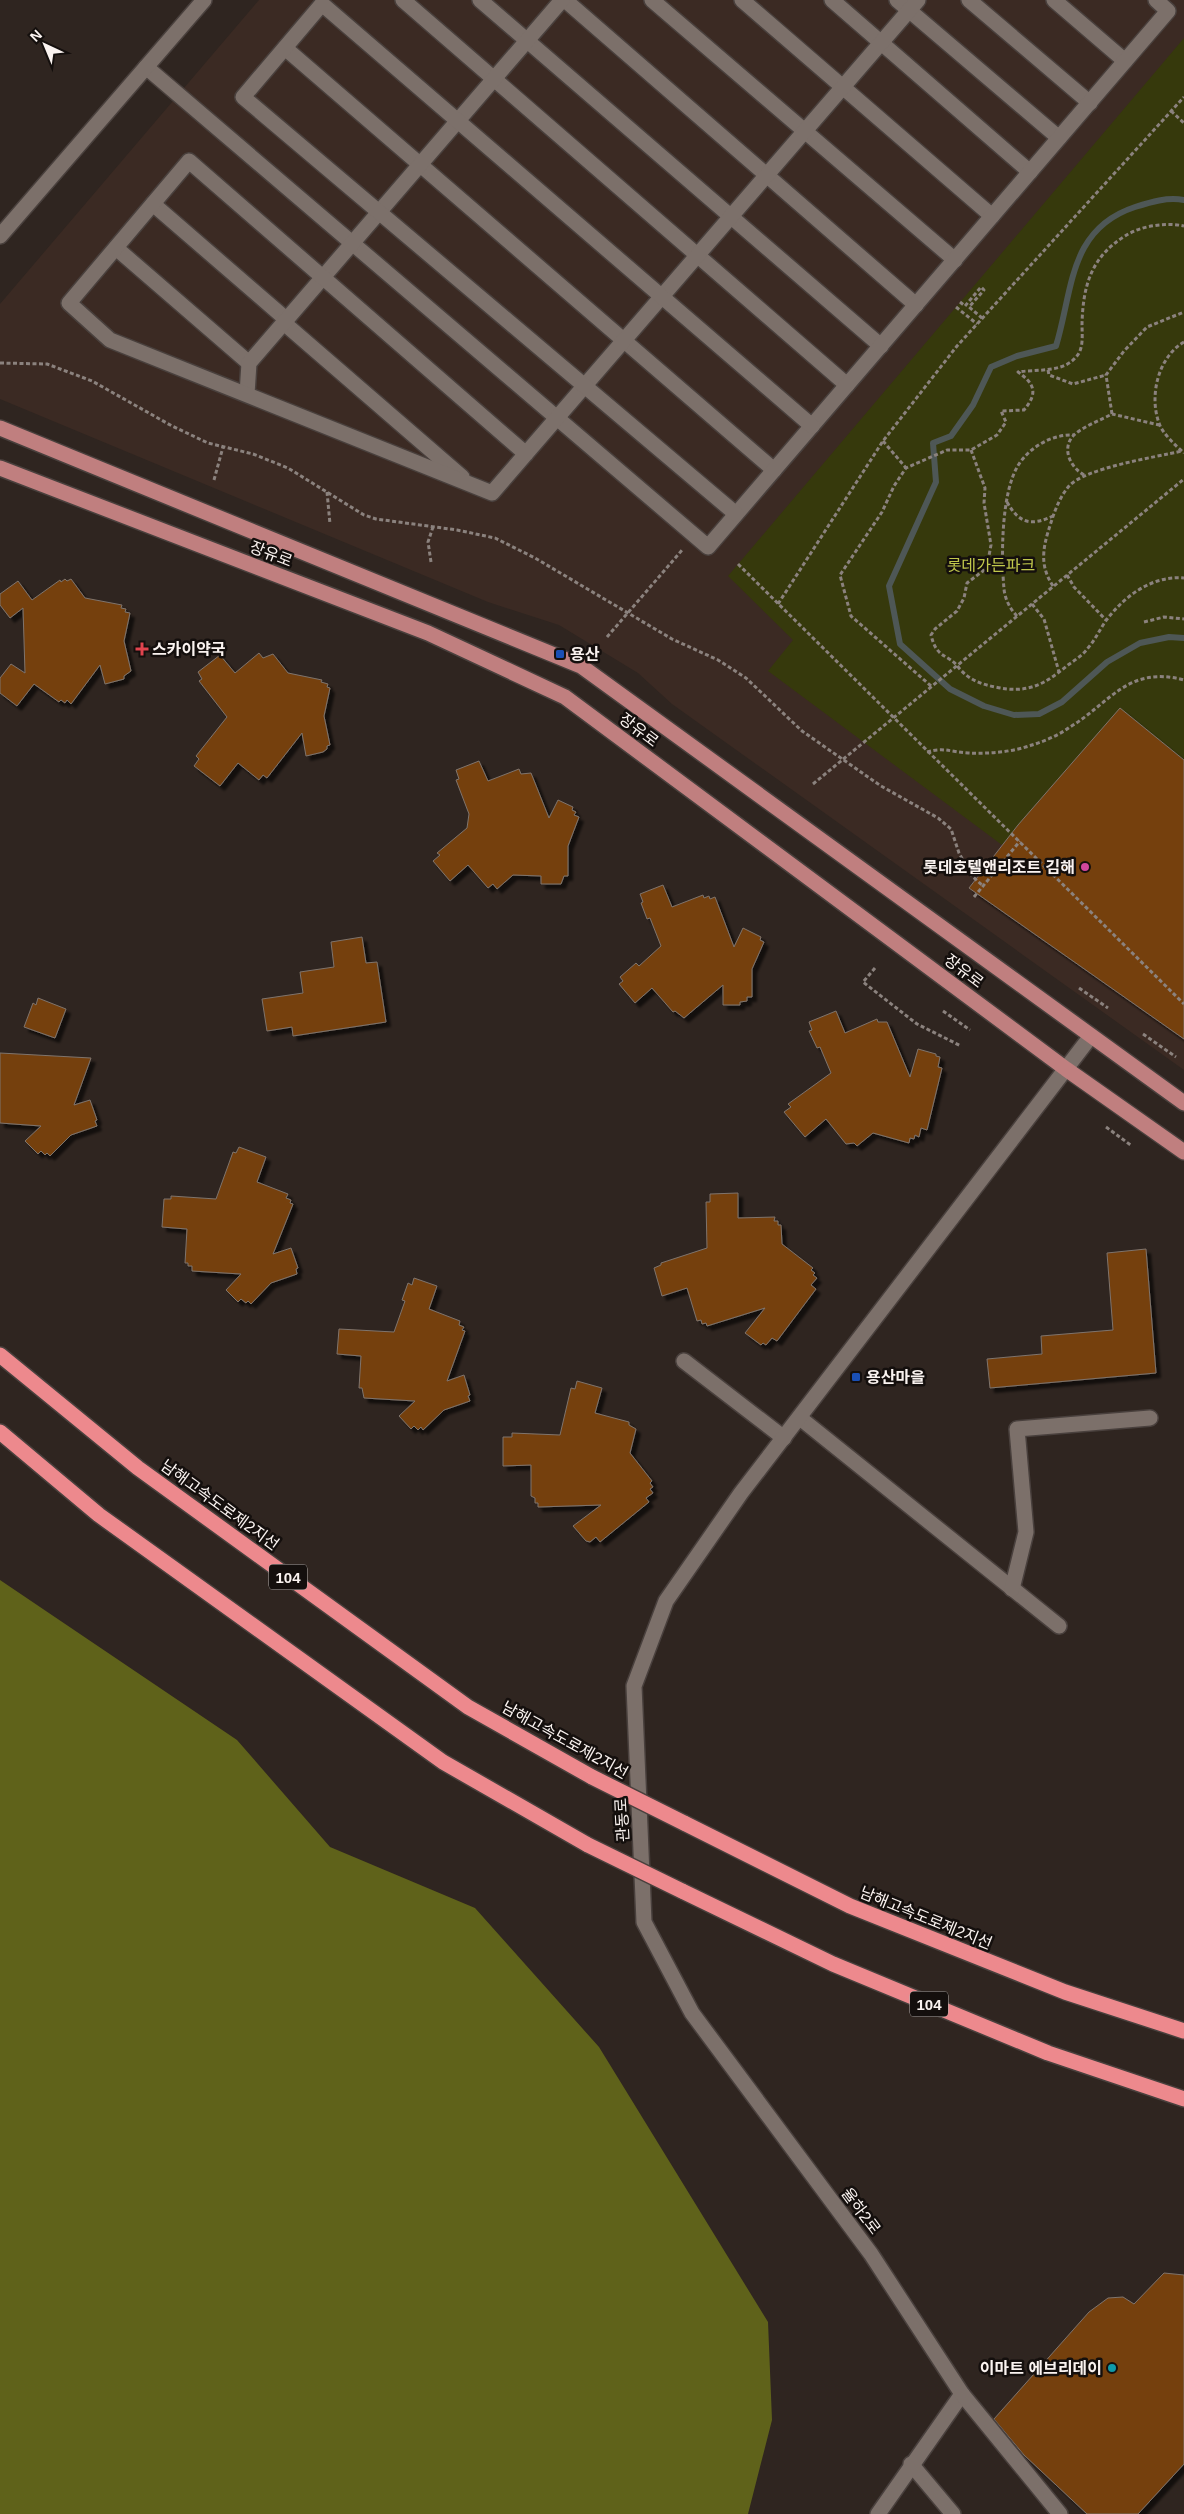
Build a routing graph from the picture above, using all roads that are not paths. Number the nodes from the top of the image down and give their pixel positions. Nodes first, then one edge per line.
1 (204, 0) edge
2 (403, 0) edge
3 (480, 0) edge
4 (563, 0) edge
5 (652, 0) edge
6 (742, 0) edge
7 (832, 0) edge
8 (897, 0) edge
9 (969, 0) edge
10 (1054, 0) edge
11 (1156, 0) edge
12 (914, 5) edge
13 (527, 40) junction
14 (881, 43) junction
15 (285, 48) junction
16 (1125, 61) junction
17 (146, 67) junction
18 (494, 79) junction
19 (843, 87) junction
20 (1090, 103) junction
21 (458, 121) junction
22 (805, 131) junction
23 (1059, 138) junction
24 (420, 164) junction
25 (1030, 172) junction
26 (767, 175) junction
27 (152, 204) junction
28 (379, 212) junction
29 (992, 216) junction
30 (731, 217) junction
31 (0, 236) edge
32 (353, 243) junction
33 (116, 248) junction
34 (697, 255) junction
35 (955, 260) junction
36 (323, 277) junction
37 (662, 296) junction
38 (916, 305) junction
39 (285, 321) junction
40 (624, 340) junction
41 (881, 346) junction
42 (249, 364) junction
43 (585, 385) junction
44 (847, 385) junction
45 (247, 394) junction
46 (557, 418) junction
47 (812, 426) junction
48 (0, 428) edge
49 (526, 454) junction
50 (0, 468) edge
51 (774, 470) junction
52 (471, 485) junction
53 (736, 514) junction
54 (1091, 1036) junction
55 (1066, 1069) junction
56 (1184, 1103) edge
57 (1184, 1152) edge
58 (0, 1354) edge
59 (684, 1361) dead end
60 (800, 1418) junction
61 (1150, 1418) dead end
62 (0, 1432) edge
63 (784, 1438) junction
64 (1012, 1589) junction
65 (1060, 1626) dead end
66 (644, 1922) joint
67 (1184, 2031) edge
68 (1184, 2099) edge
69 (962, 2394) junction
70 (911, 2464) junction
71 (878, 2514) edge
72 (952, 2514) edge
73 (1060, 2514) edge

1 - 17 street
2 - 18 street
3 - 13 street
4 - 13 street
4 - 26 street
5 - 22 street
6 - 19 street
7 - 14 street
8 - 12 street
9 - 20 street
10 - 16 street
11 - 16 street
12 - 14 street
12 - 23 street
13 - 18 street
13 - 30 street
14 - 19 street
14 - 25 street
15 - 21 street
15 - 24 street
15 - 28 street
16 - 20 street
17 - 31 street
17 - 32 street
18 - 21 street
18 - 34 street
19 - 22 street
19 - 29 street
20 - 23 street
21 - 24 street
21 - 37 street
22 - 26 street
22 - 35 street
23 - 25 street
24 - 28 street
24 - 40 street
25 - 29 street
26 - 30 street
26 - 38 street
27 - 33 street
27 - 36 street
27 - 39 street
28 - 32 street
28 - 43 street
29 - 35 street
30 - 34 street
30 - 41 street
32 - 36 street
32 - 46 street
33 - 42 street
33 - 45 street
34 - 37 street
34 - 44 street
35 - 38 street
36 - 39 street
36 - 49 street
37 - 40 street
37 - 47 street
38 - 41 street
39 - 42 street
39 - 52 street
40 - 43 street
40 - 51 street
41 - 44 street
42 - 45 street
43 - 46 street
43 - 53 street
44 - 47 street
45 - 52 street
46 - 49 street
46 - 53 street
47 - 51 street
48 - 54 main road, 장유로
49 - 52 street
50 - 55 main road, 장유로
51 - 53 street
54 - 55 street
54 - 56 main road, 장유로
55 - 57 main road, 장유로
55 - 60 street
58 - 67 highway, 남해고속도로제2지선 / 104, bridge
59 - 63 street
60 - 63 street
60 - 64 street
61 - 64 street
62 - 68 highway, 104, bridge
63 - 66 street, 관동로
64 - 65 street
66 - 69 street, 율하2로
69 - 70 street
69 - 73 street, 율하2로
70 - 71 street
70 - 72 street

